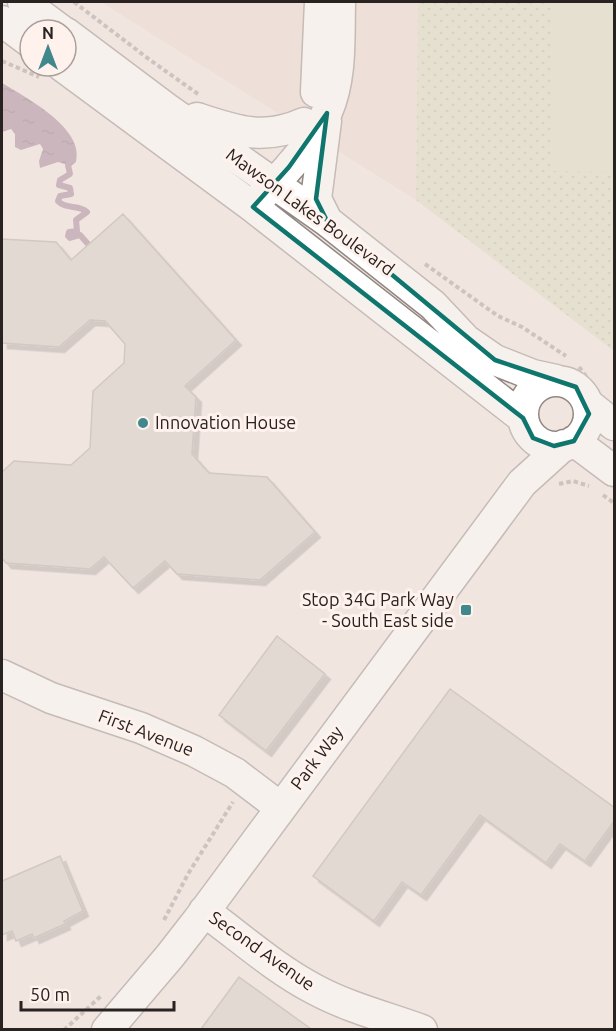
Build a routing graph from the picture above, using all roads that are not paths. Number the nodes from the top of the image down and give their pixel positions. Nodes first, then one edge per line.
1 (23, 2) edge
2 (320, 2) edge
3 (340, 2) edge
4 (45, 18) edge
5 (2, 21) edge
6 (18, 33) edge
7 (78, 42) edge
8 (78, 78) edge
9 (166, 108) junction
10 (315, 118) junction
11 (273, 182) junction
12 (253, 207) junction
13 (327, 221) junction
14 (556, 380) junction
15 (588, 404) junction
16 (525, 423) junction
17 (615, 425) edge
18 (569, 443) junction
19 (522, 483) junction
20 (602, 483) edge
21 (2, 675) edge
22 (280, 808) junction
23 (204, 911) junction
24 (106, 1029) edge
25 (422, 1029) edge

1 - 4 street
2 - 10 street
3 - 10 street
5 - 6 street
7 - 9 street, Mawson Lakes Boulevard
8 - 12 street, Mawson Lakes Boulevard
9 - 10 street
9 - 11 street, Mawson Lakes Boulevard
10 - 11 street
10 - 13 street
11 - 12 street
11 - 13 street, Mawson Lakes Boulevard
12 - 16 street, Mawson Lakes Boulevard
13 - 14 street, Mawson Lakes Boulevard
14 - 15 street
14 - 16 street
15 - 17 street
15 - 18 street
16 - 18 street
16 - 19 street
18 - 19 street, Park Way
18 - 20 street
19 - 22 street, Park Way
21 - 22 street, First Avenue
22 - 23 street, Park Way
23 - 24 street, Park Way
23 - 25 street, Second Avenue

